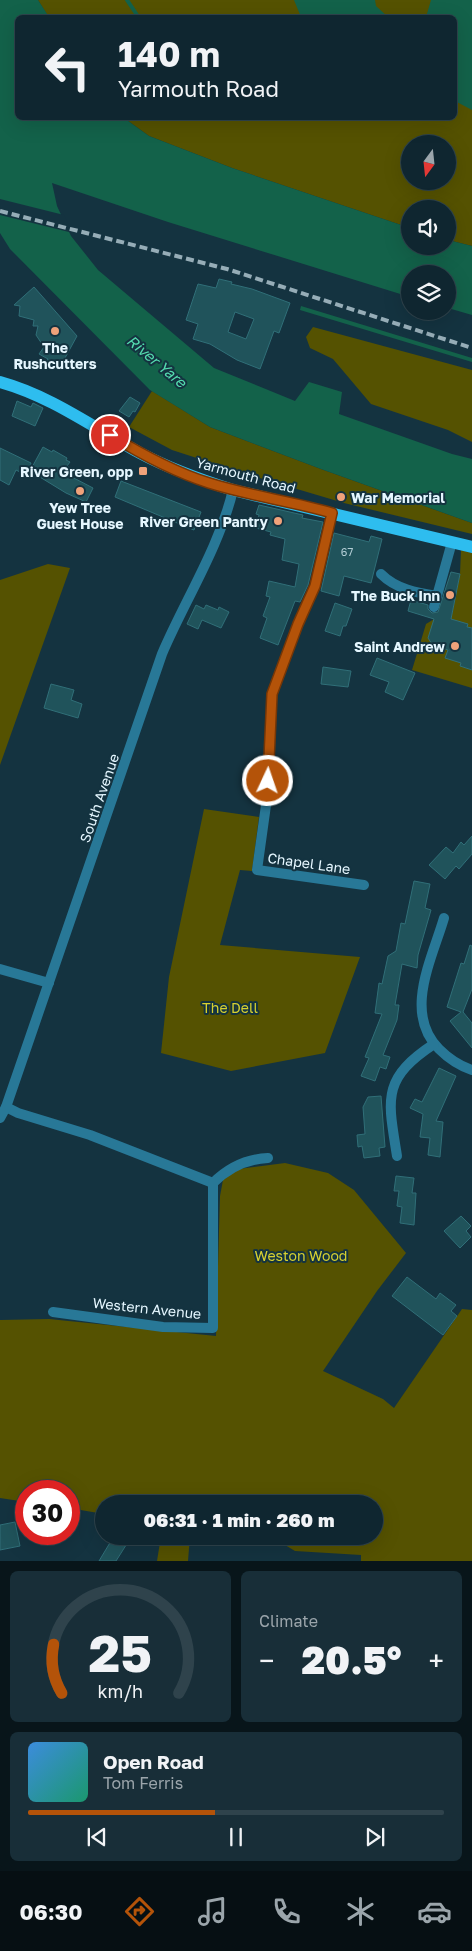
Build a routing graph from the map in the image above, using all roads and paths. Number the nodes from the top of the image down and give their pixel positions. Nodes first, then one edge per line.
1 (0, 382) edge
2 (233, 490) junction
3 (332, 513) junction
4 (452, 542) junction
5 (472, 547) edge
6 (381, 574) dead end
7 (437, 596) junction
8 (434, 607) dead end
9 (364, 885) dead end
10 (444, 918) dead end
11 (0, 969) edge
12 (49, 983) junction
13 (434, 1044) junction
14 (472, 1070) edge
15 (6, 1107) junction
16 (0, 1118) edge
17 (396, 1156) dead end
18 (268, 1158) dead end
19 (213, 1183) junction
20 (53, 1312) dead end

1 - 2 main road, Yarmouth Road
2 - 3 main road, Yarmouth Road
2 - 12 street, South Avenue
3 - 4 main road, Yarmouth Road
3 - 9 street, Chapel Lane
4 - 5 main road, Yarmouth Road
4 - 7 street
6 - 7 street
7 - 8 street
10 - 13 street
11 - 12 street
12 - 15 street, South Avenue
13 - 14 street
13 - 17 street
15 - 16 street, South Avenue
15 - 19 street
18 - 19 street
19 - 20 street, Western Avenue

